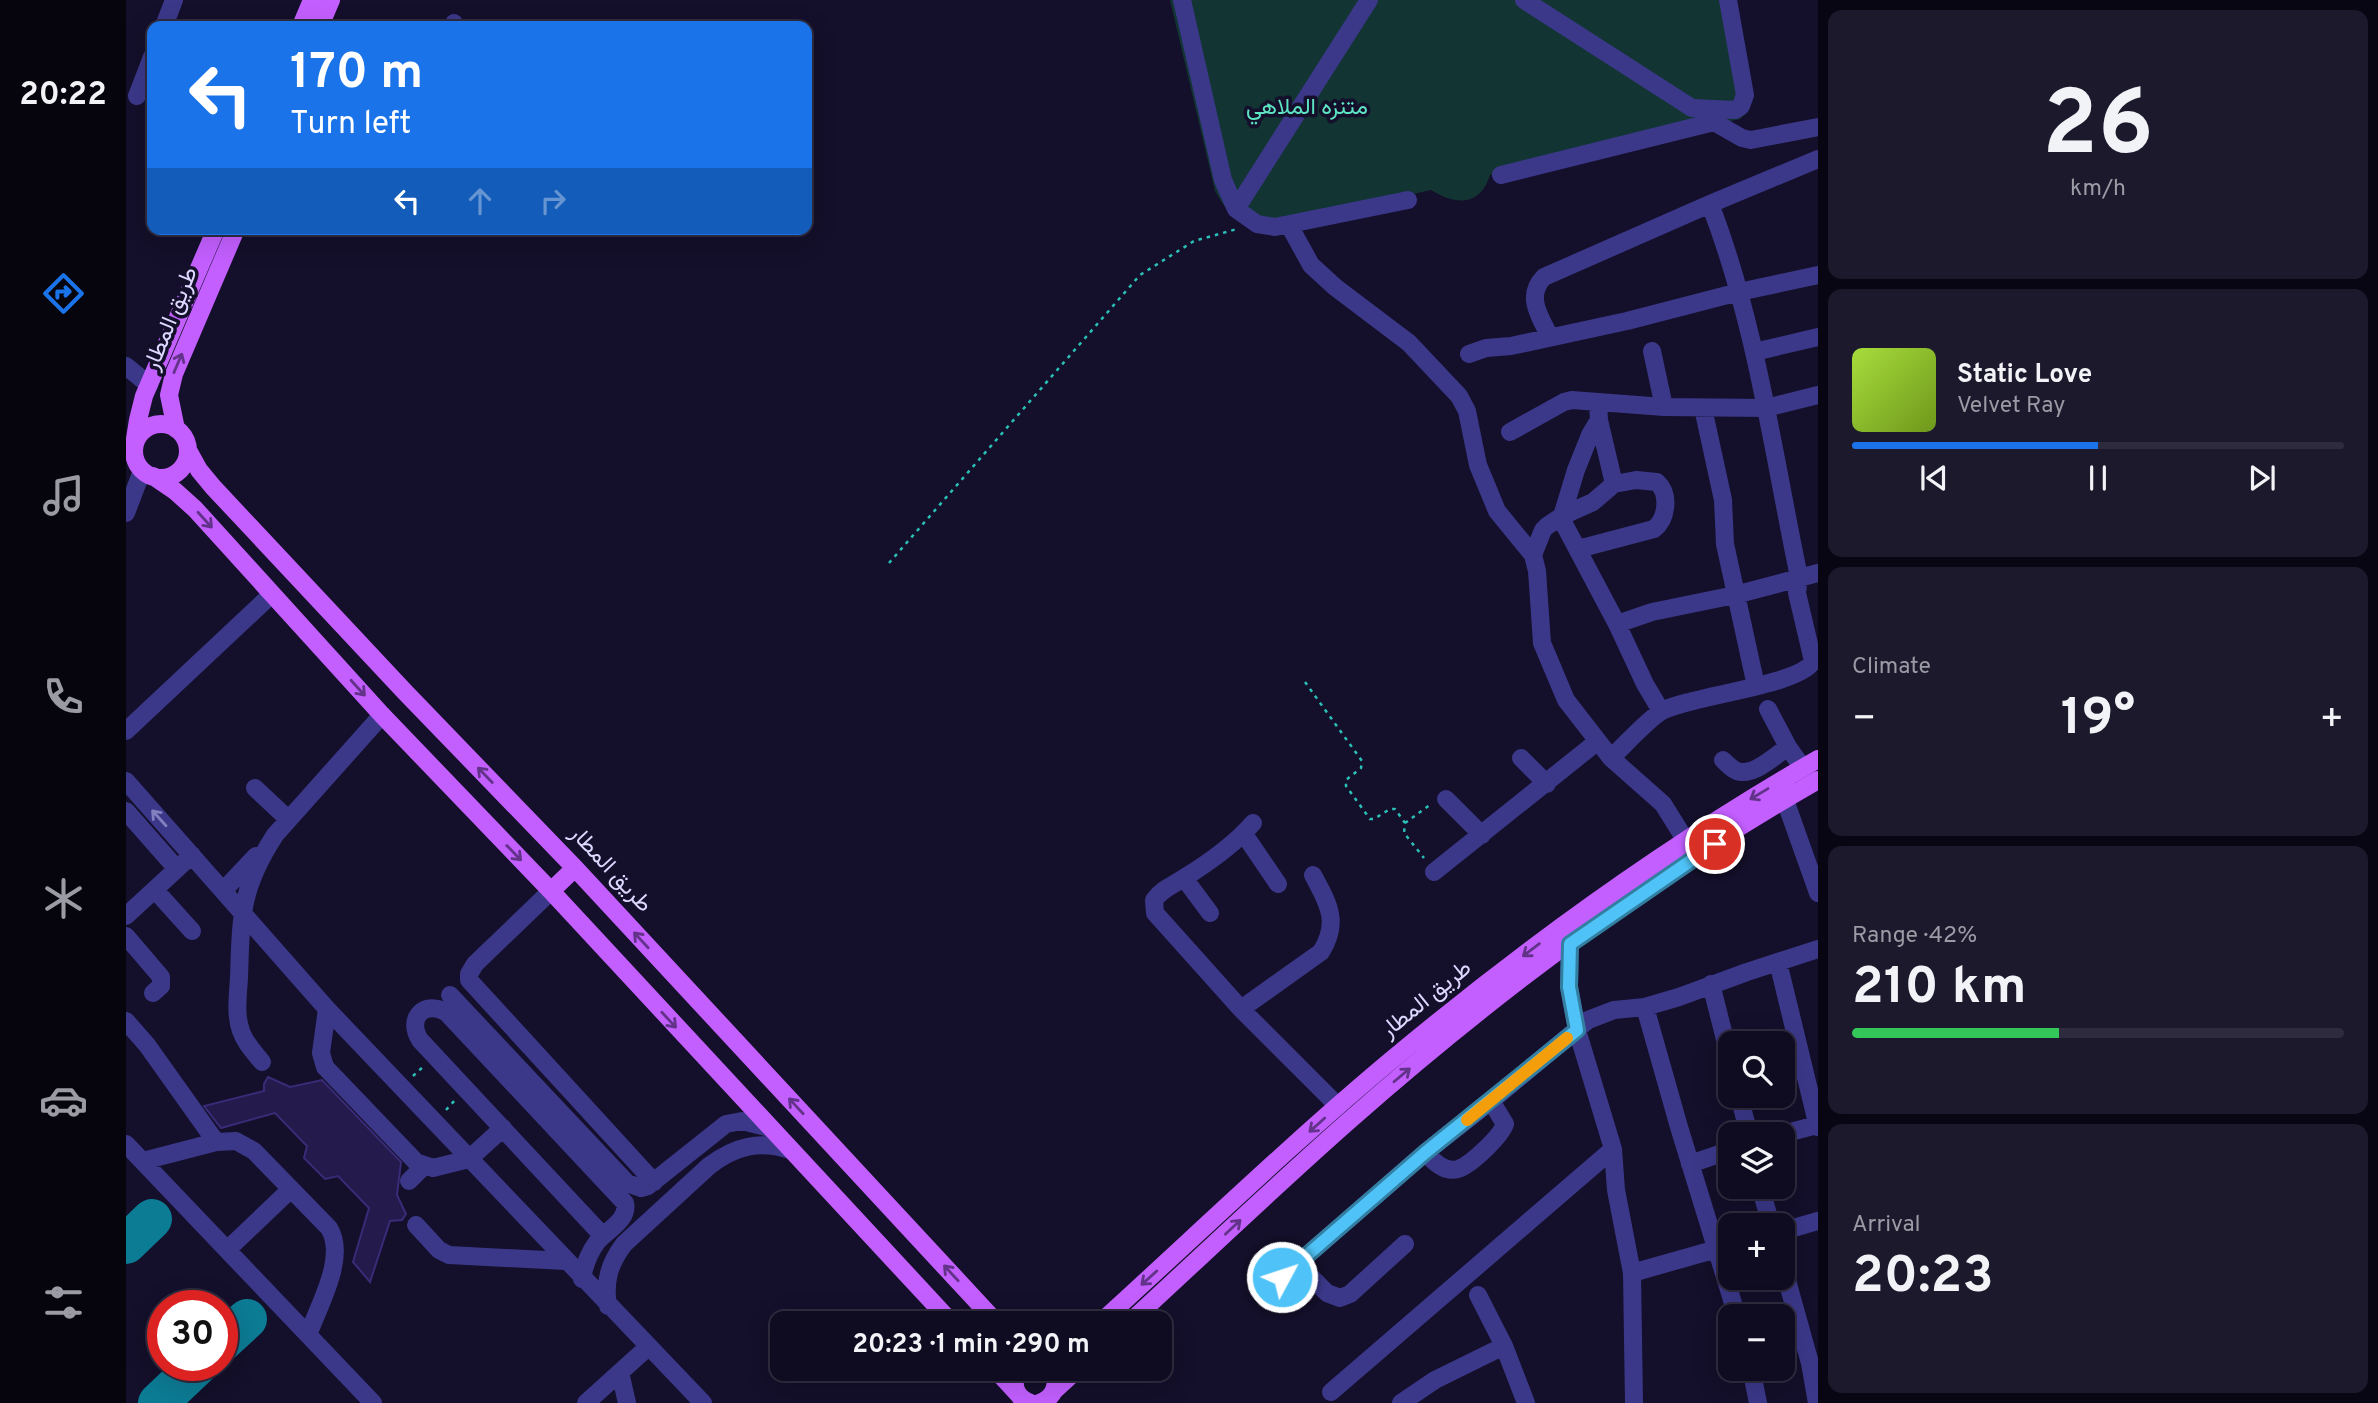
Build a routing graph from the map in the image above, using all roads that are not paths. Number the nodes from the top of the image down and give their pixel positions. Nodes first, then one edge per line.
1 (174, 0) edge
2 (312, 0) edge
3 (331, 0) edge
4 (1182, 0) edge
5 (1369, 0) edge
6 (1524, 0) edge
7 (1728, 0) edge
8 (166, 21) edge
9 (303, 21) edge
10 (322, 21) edge
11 (147, 72) edge
12 (139, 96) edge
13 (1818, 127) edge
14 (1818, 159) edge
15 (1501, 175) dead end
16 (1408, 200) dead end
17 (1710, 204) junction
18 (1236, 209) junction
19 (1289, 225) junction
20 (213, 235) edge
21 (233, 235) edge
22 (1818, 275) edge
23 (1739, 292) junction
24 (1550, 337) junction
25 (1818, 337) edge
26 (1652, 351) dead end
27 (1754, 352) junction
28 (1469, 354) dead end
29 (126, 366) edge
30 (149, 385) junction
31 (1818, 395) edge
32 (1664, 407) junction
33 (1703, 408) junction
34 (1766, 408) junction
35 (1599, 412) junction
36 (176, 429) junction
37 (1510, 432) dead end
38 (134, 444) junction
39 (188, 450) junction
40 (147, 474) junction
41 (1614, 484) junction
42 (126, 513) edge
43 (1562, 516) junction
44 (1578, 549) junction
45 (1533, 555) junction
46 (295, 572) junction
47 (1818, 573) edge
48 (1799, 577) junction
49 (272, 594) junction
50 (1735, 594) junction
51 (1618, 624) junction
52 (1756, 686) junction
53 (405, 692) junction
54 (1768, 709) dead end
55 (1661, 711) junction
56 (382, 715) junction
57 (126, 732) edge
58 (1598, 741) junction
59 (1788, 747) junction
60 (1521, 758) dead end
61 (1611, 758) junction
62 (1723, 760) dead end
63 (1810, 764) edge
64 (126, 780) edge
65 (1818, 780) edge
66 (1547, 784) junction
67 (256, 788) dead end
68 (1446, 799) road end
69 (1785, 800) junction
70 (126, 811) edge
71 (288, 820) junction
72 (275, 835) junction
73 (1482, 835) junction
74 (1686, 841) junction
75 (192, 855) junction
76 (575, 868) junction
77 (177, 869) junction
78 (1434, 872) road end
79 (1313, 875) dead end
80 (1184, 878) junction
81 (1278, 884) dead end
82 (1817, 885) edge
83 (155, 890) junction
84 (223, 891) junction
85 (551, 891) junction
86 (241, 911) junction
87 (1210, 913) dead end
88 (126, 916) edge
89 (192, 932) dead end
90 (126, 936) edge
91 (1564, 937) junction
92 (1818, 949) edge
93 (1778, 962) junction
94 (1711, 984) junction
95 (153, 993) dead end
96 (450, 995) dead end
97 (1645, 1007) junction
98 (327, 1009) junction
99 (1241, 1009) junction
100 (126, 1021) edge
101 (1577, 1030) junction
102 (1723, 1031) edge
103 (262, 1062) dead end
104 (1492, 1101) junction
105 (1344, 1113) junction
106 (1818, 1126) edge
107 (503, 1128) junction
108 (770, 1128) junction
109 (1795, 1131) edge
110 (215, 1142) junction
111 (126, 1144) edge
112 (1613, 1149) junction
113 (790, 1150) junction
114 (1426, 1152) junction
115 (1718, 1154) edge
116 (469, 1159) junction
117 (143, 1161) junction
118 (1690, 1164) junction
119 (424, 1166) junction
120 (409, 1181) dead end
121 (654, 1182) junction
122 (291, 1189) junction
123 (1818, 1221) edge
124 (416, 1225) dead end
125 (1795, 1228) edge
126 (1718, 1232) edge
127 (603, 1236) junction
128 (1405, 1244) dead end
129 (1718, 1249) edge
130 (227, 1250) junction
131 (565, 1261) junction
132 (1298, 1264) junction
133 (1632, 1273) junction
134 (1282, 1277) dead end
135 (582, 1279) junction
136 (1790, 1290) edge
137 (1478, 1295) dead end
138 (608, 1306) junction
139 (941, 1311) edge
140 (987, 1311) edge
141 (1114, 1311) edge
142 (1141, 1311) edge
143 (308, 1335) junction
144 (1504, 1346) junction
145 (648, 1347) junction
146 (620, 1372) junction
147 (1007, 1381) edge
148 (1015, 1381) edge
149 (1055, 1381) edge
150 (1065, 1381) edge
151 (1754, 1381) edge
152 (1054, 1391) junction
153 (1331, 1392) dead end
154 (1028, 1401) edge
155 (373, 1403) edge
156 (586, 1403) edge
157 (627, 1403) edge
158 (703, 1403) edge
159 (1401, 1403) edge
160 (1526, 1403) edge
161 (1634, 1403) edge
162 (1758, 1403) edge
163 (1817, 1403) edge

1 - 8 street
2 - 9 main road
3 - 10 main road
4 - 18 street
5 - 18 street
6 - 7 street
11 - 12 street
13 - 15 street
14 - 17 street
16 - 19 street
17 - 23 street
17 - 24 street
18 - 19 street
19 - 45 street
20 - 30 main road, طريق المطار
36 -> 21 main road, طريق المطار
22 - 23 street
23 - 24 street
23 - 27 street
24 - 28 street
25 - 27 street
26 - 32 street
27 - 34 street
29 - 30 street
30 - 38 main road, طريق المطار
31 - 34 street
32 - 33 street
32 - 35 street
33 - 34 street
33 - 50 street
34 - 48 street
35 - 37 street
35 - 41 street
35 - 43 street
36 - 38 main road
36 - 39 main road
38 - 40 main road
39 - 40 main road
39 - 46 main road, طريق المطار
40 - 42 street
40 -> 49 main road
41 - 43 street
41 - 44 street
43 - 44 street
43 - 45 street
44 - 51 street
45 - 58 street
46 - 49 main road
46 - 53 main road, طريق المطار
47 - 48 street
48 - 50 street
48 - 52 street
49 -> 56 main road
49 - 57 street
50 - 51 street
50 - 52 street
51 - 55 street
52 - 55 street
53 - 56 main road
76 -> 53 main road, طريق المطار
54 - 59 street
55 - 61 street
56 - 71 street
56 -> 85 main road
58 - 61 street
58 - 66 street
59 - 62 street
59 - 63 street
60 - 66 street
61 - 74 street
63 -> 74 main road, طريق المطار
75 -> 64 street
65 - 69 main road, طريق المطار
66 - 73 street
67 - 71 street
68 - 73 street
69 - 82 street
69 - 91 main road, طريق المطار
70 - 77 street
71 - 72 street
72 - 84 street
72 - 86 street
73 - 78 street
74 - 91 main road, طريق المطار
75 - 77 street
75 - 84 street
76 - 85 main road
140 -> 76 main road, طريق المطار
77 - 83 street
79 - 99 street
80 - 81 street
80 - 87 street
80 - 99 street
83 - 88 street
83 - 89 street
84 - 86 street
85 -> 108 main road
85 - 121 street
86 - 98 street
86 - 103 street
90 - 95 street
91 - 101 street
91 - 105 main road, طريق المطار
92 - 93 street
93 - 94 street
93 - 106 street
94 - 97 street
94 - 102 street
96 - 121 street
97 - 101 street
97 - 118 street
98 - 116 street
98 - 119 street
99 - 105 street
100 - 110 street
101 - 104 street
101 - 112 street
104 - 114 street
104 - 114 street
105 -> 141 main road, طريق المطار
142 -> 105 main road, طريق المطار
106 - 109 street
107 - 116 street
107 - 127 street
107 - 127 street
108 - 113 main road
108 - 121 street
110 - 117 street
110 - 122 street
111 - 117 street
112 - 133 street
112 - 153 street
113 - 138 street
113 - 139 main road
114 - 132 street
115 - 118 street
116 - 119 street
116 - 131 street
117 - 130 street
118 - 126 street
119 - 120 street
122 - 130 street
122 - 143 street
123 - 125 street
124 - 131 street
127 - 135 street
128 - 132 street
129 - 133 street
130 - 143 street
131 - 135 street
132 - 134 street
133 - 161 street
135 - 138 street
136 - 163 street
137 - 144 street
138 - 145 street
143 - 155 street
144 - 159 street
144 - 160 street
145 - 146 street
145 - 158 street
146 - 156 street
146 - 157 street
147 - 154 main road
148 - 154 main road
149 - 152 main road
150 - 152 main road
151 - 162 street
152 - 154 main road

